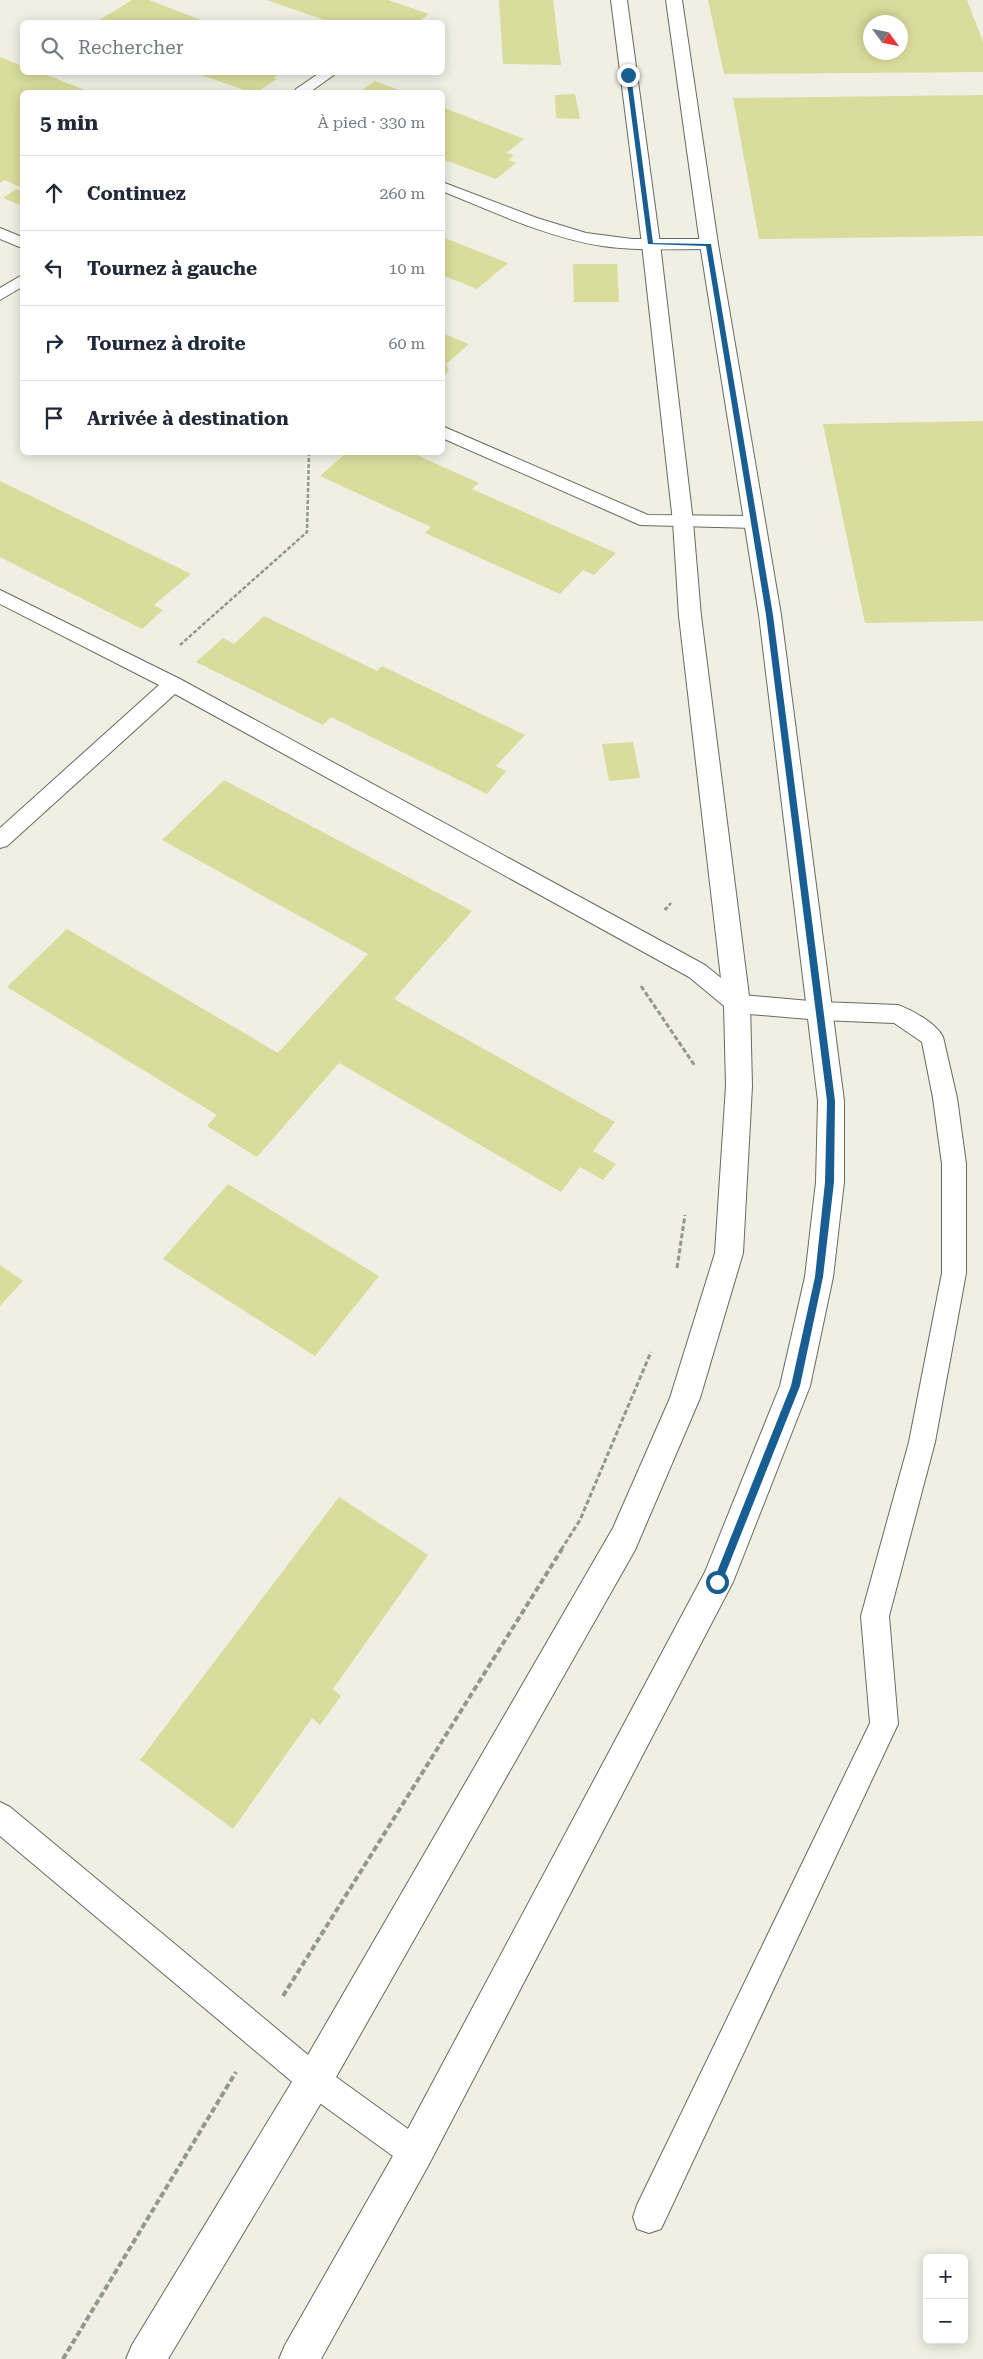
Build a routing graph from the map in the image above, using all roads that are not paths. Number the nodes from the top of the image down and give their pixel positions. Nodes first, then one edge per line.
1 (618, 0) edge
2 (674, 0) edge
3 (326, 75) edge
4 (304, 90) edge
5 (445, 187) edge
6 (0, 233) edge
7 (20, 242) edge
8 (651, 244) junction
9 (709, 244) junction
10 (20, 281) edge
11 (0, 295) edge
12 (445, 432) edge
13 (683, 522) junction
14 (755, 522) junction
15 (0, 596) edge
16 (172, 684) junction
17 (0, 840) edge
18 (737, 1004) junction
19 (821, 1011) junction
20 (0, 1817) edge
21 (314, 2080) junction
22 (415, 2153) junction
23 (649, 2217) dead end
24 (146, 2359) edge
25 (299, 2359) edge

1 - 8 street
2 - 9 street
3 - 4 lane
5 - 8 lane
6 - 7 lane
8 - 9 lane
8 - 13 street
9 - 14 street
10 - 11 lane
12 - 13 lane
13 - 14 lane
13 - 18 street
14 - 19 street
15 - 16 lane
16 - 17 lane
16 - 18 lane
18 - 19 lane
18 - 21 street
19 - 22 street
19 - 23 lane
20 - 21 lane
21 - 22 lane
21 - 24 street
22 - 25 street

